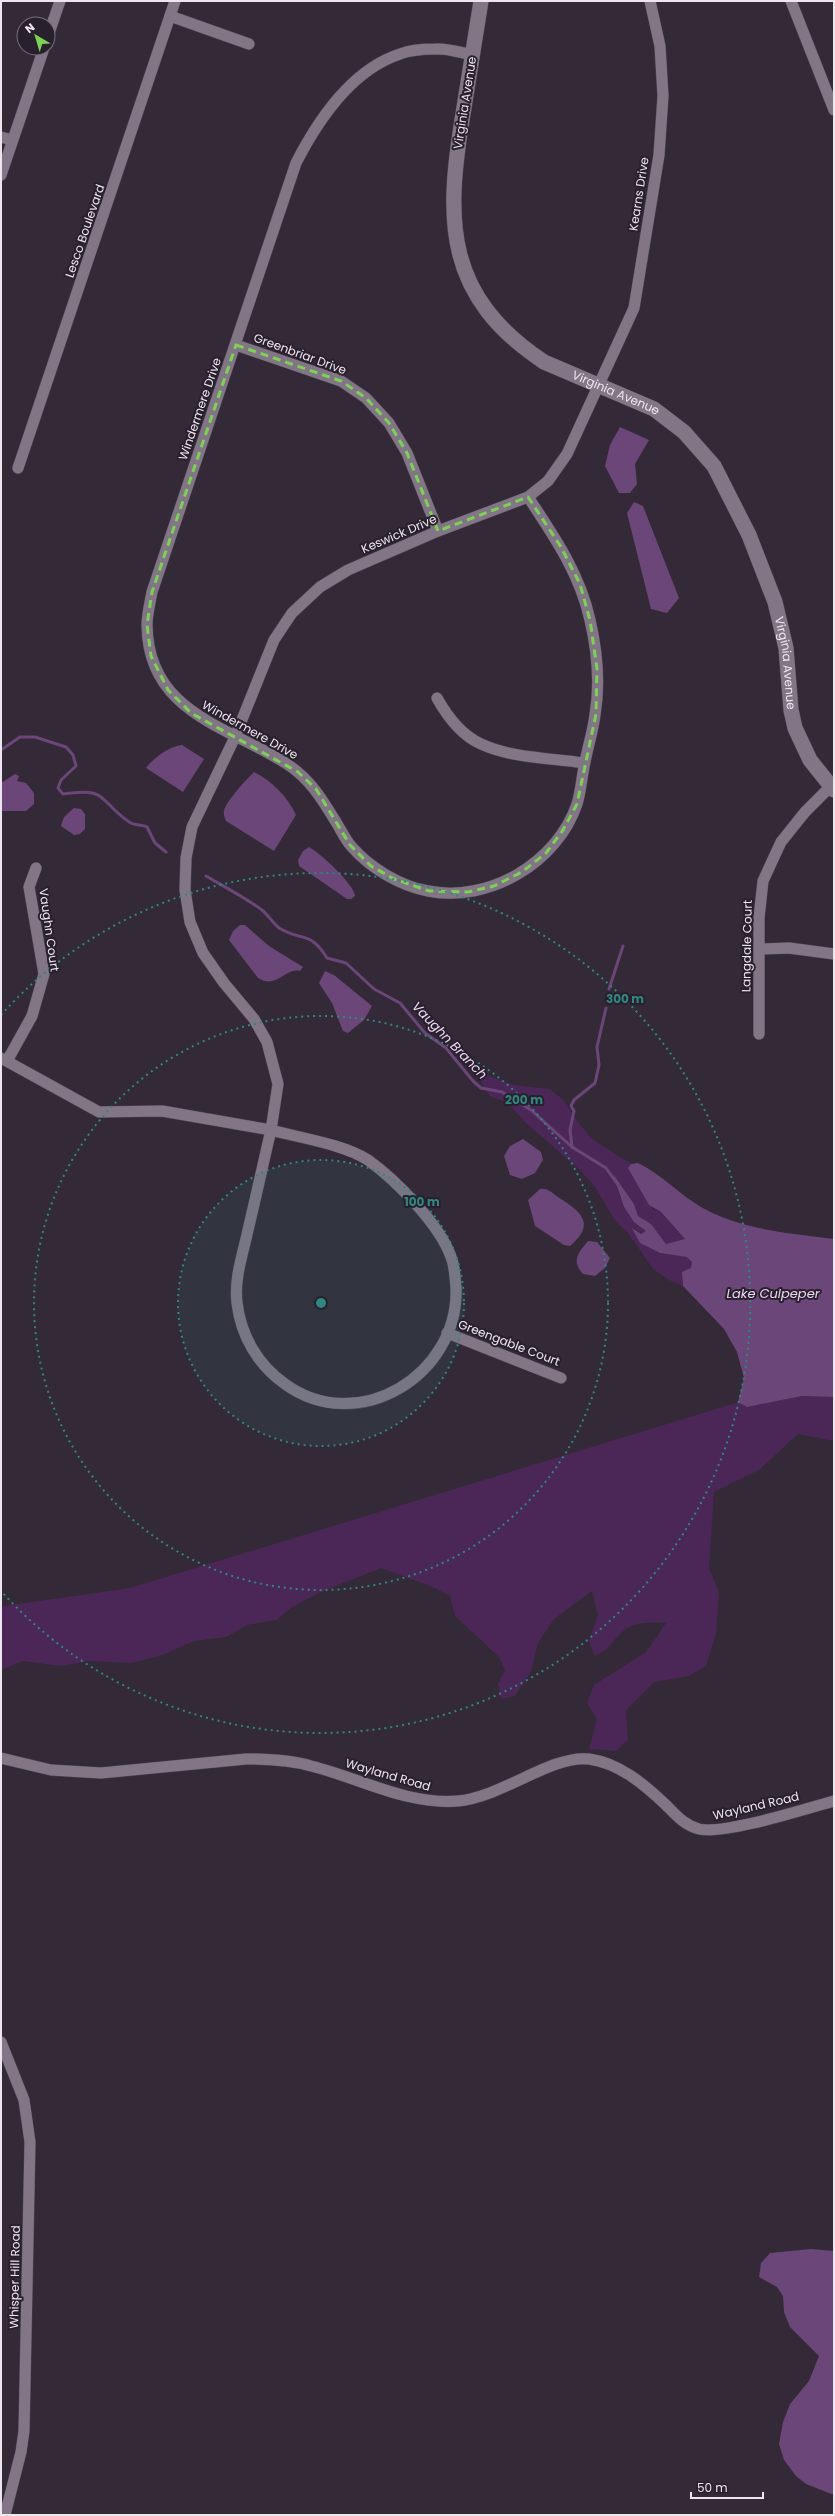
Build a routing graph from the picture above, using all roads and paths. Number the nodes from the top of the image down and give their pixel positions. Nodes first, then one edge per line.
1 (60, 1) edge
2 (175, 1) edge
3 (481, 1) edge
4 (650, 1) edge
5 (791, 1) edge
6 (55, 16) edge
7 (170, 16) junction
8 (250, 44) dead end
9 (473, 55) junction
10 (41, 56) edge
11 (834, 110) edge
12 (1, 137) edge
13 (12, 140) junction
14 (1, 175) edge
15 (236, 345) junction
16 (598, 384) junction
17 (18, 468) dead end
18 (528, 497) junction
19 (438, 531) junction
20 (437, 698) dead end
21 (235, 737) junction
22 (584, 763) junction
23 (832, 788) edge
24 (36, 868) dead end
25 (760, 949) junction
26 (834, 954) edge
27 (759, 1034) dead end
28 (4, 1059) edge
29 (271, 1130) junction
30 (448, 1333) junction
31 (561, 1378) dead end
32 (1, 1758) edge
33 (834, 1801) edge
34 (1, 2042) edge
35 (5, 2515) edge

1 - 6 street
2 - 7 street, Lesco Boulevard
3 - 9 street, Virginia Avenue
4 - 16 street, Kearns Drive
5 - 11 street
7 - 8 street
7 - 17 street, Lesco Boulevard
9 - 15 street, Windermere Drive
9 - 16 street, Virginia Avenue
10 - 13 street
12 - 13 street
13 - 14 street
15 - 19 street, Greenbriar Drive
15 - 21 street, Windermere Drive
16 - 18 street, Keswick Drive
16 - 23 street, Virginia Avenue
18 - 19 street, Keswick Drive
18 - 22 street, Windermere Drive
19 - 21 street, Keswick Drive
20 - 22 street
21 - 22 street, Windermere Drive
21 - 29 street, Keswick Drive
23 - 25 street, Langdale Court
24 - 28 street, Vaughn Court
25 - 26 street
25 - 27 street, Langdale Court
28 - 29 street, Keswick Drive
29 - 30 street, Keswick Drive
29 - 30 street, Keswick Drive
30 - 31 street, Greengable Court
32 - 33 street, Wayland Road
34 - 35 street, Whisper Hill Road

